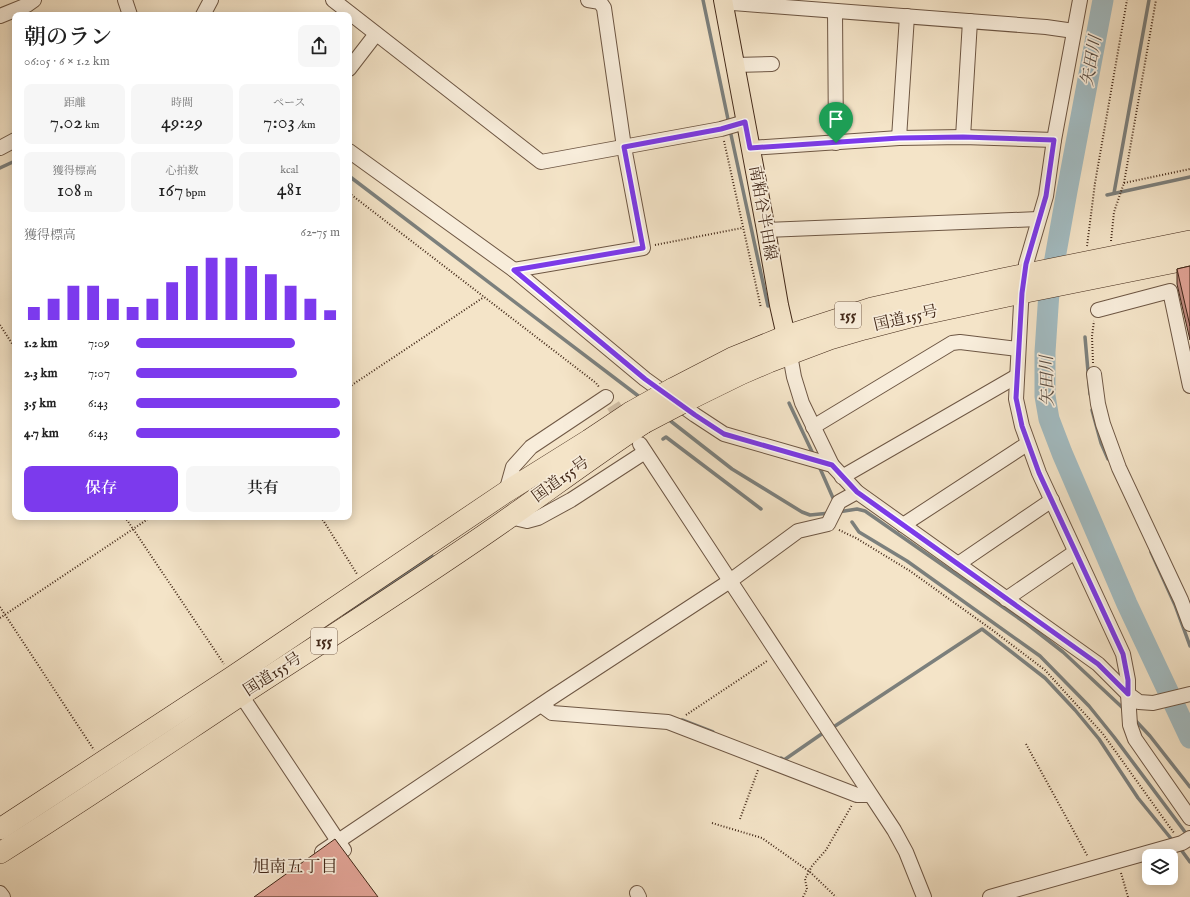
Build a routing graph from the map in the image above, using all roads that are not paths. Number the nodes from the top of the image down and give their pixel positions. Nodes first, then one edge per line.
1 (34, 0) edge
2 (126, 0) edge
3 (210, 0) edge
4 (333, 0) edge
5 (588, 0) edge
6 (1080, 0) edge
7 (724, 2) edge
8 (835, 11) junction
9 (129, 12) edge
10 (204, 12) edge
11 (348, 12) edge
12 (352, 15) edge
13 (0, 16) edge
14 (907, 16) junction
15 (970, 21) junction
16 (1074, 31) junction
17 (376, 34) junction
18 (352, 64) edge
19 (735, 64) junction
20 (772, 64) dead end
21 (745, 122) junction
22 (963, 137) junction
23 (899, 138) junction
24 (1054, 140) junction
25 (12, 142) edge
26 (836, 143) junction
27 (624, 147) junction
28 (0, 148) edge
29 (750, 148) junction
30 (352, 153) edge
31 (1038, 219) junction
32 (766, 230) junction
33 (1190, 241) edge
34 (1190, 259) edge
35 (514, 270) junction
36 (1080, 270) junction
37 (1028, 283) junction
38 (1098, 310) road end
39 (788, 345) junction
40 (1018, 349) junction
41 (1094, 374) road end
42 (1017, 376) junction
43 (1190, 386) edge
44 (606, 397) road end
45 (637, 418) junction
46 (814, 427) junction
47 (1027, 444) junction
48 (832, 465) junction
49 (842, 477) junction
50 (506, 492) junction
51 (857, 492) junction
52 (1052, 500) junction
53 (510, 517) junction
54 (903, 525) junction
55 (1075, 552) junction
56 (958, 564) junction
57 (730, 581) junction
58 (1006, 599) junction
59 (1190, 624) edge
60 (237, 686) junction
61 (1128, 694) junction
62 (1190, 694) edge
63 (541, 705) junction
64 (864, 795) junction
65 (1190, 818) edge
66 (0, 829) edge
67 (338, 842) junction
68 (1186, 844) edge
69 (0, 853) edge
70 (312, 859) edge
71 (350, 860) edge
72 (0, 892) edge
73 (3, 897) edge
74 (924, 897) edge
75 (990, 897) edge

1 - 13 street
2 - 9 street
3 - 10 street
4 - 11 street
5 - 27 street
6 - 16 street
7 - 8 street
7 - 19 main road, 南粕谷半田線
8 - 14 street
8 - 26 street
12 - 17 street
14 - 15 street
14 - 23 street
15 - 16 street
15 - 22 street
16 - 24 street
17 - 18 street
17 - 27 street
19 - 20 street
19 - 21 main road, 南粕谷半田線
21 - 27 street
21 - 29 main road, 南粕谷半田線
22 - 23 street
22 - 24 street
23 - 26 street
24 - 31 street
25 - 28 street
26 - 29 street
27 - 35 street
29 - 32 main road, 南粕谷半田線
30 - 35 street
31 - 32 street
31 - 37 street
32 - 39 main road, 南粕谷半田線
33 - 36 highway, 国道155号 / 155
34 - 36 highway, 国道155号 / 155
35 - 48 street
36 - 37 highway, 国道155号 / 155
37 - 39 highway, 国道155号 / 155
37 - 40 street
38 - 43 street
39 - 45 highway, 国道155号 / 155, bridge
39 - 46 street
40 - 42 street
40 - 46 street
41 - 59 street
42 - 47 street
42 - 49 street
44 - 50 street
45 - 50 highway, 国道155号 / 155
45 - 53 highway, 国道155号 / 155
46 - 48 street
47 - 52 street
47 - 54 street
48 - 49 street
49 - 51 street
50 - 60 highway, 国道155号 / 155
51 - 54 street
51 - 57 street
52 - 55 street
52 - 56 street
53 - 57 street
53 - 60 highway, 国道155号 / 155
54 - 56 street
55 - 58 street
55 - 61 street
56 - 58 street
57 - 63 street
57 - 64 street
58 - 61 street
60 - 66 highway, 国道155号 / 155
60 - 67 street
60 - 69 highway, 国道155号 / 155
61 - 62 street
61 - 65 street
63 - 64 street
63 - 67 street
64 - 74 street
67 - 70 street
67 - 71 street
68 - 75 street
72 - 73 street

